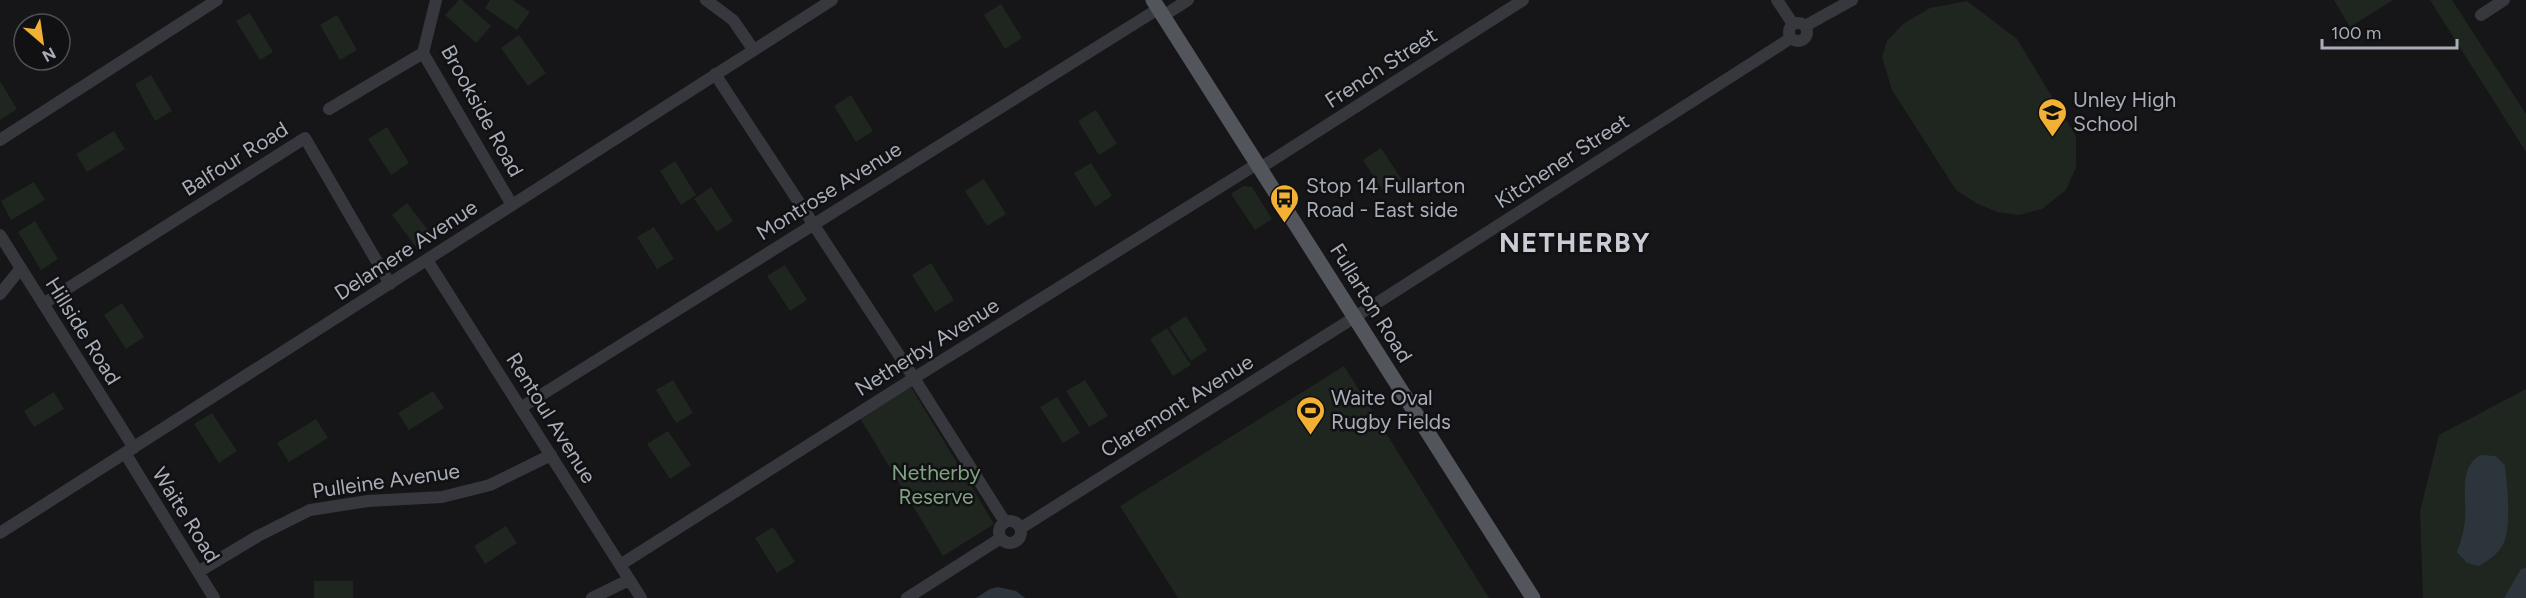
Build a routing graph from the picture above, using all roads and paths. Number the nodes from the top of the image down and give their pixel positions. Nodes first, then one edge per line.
1 (217, 0) edge
2 (436, 0) edge
3 (706, 0) edge
4 (832, 0) edge
5 (1188, 0) edge
6 (1523, 0) edge
7 (1777, 0) edge
8 (1852, 0) edge
9 (2504, 0) edge
10 (1158, 8) edge
11 (2481, 15) dead end
12 (1792, 24) junction
13 (1805, 26) junction
14 (1791, 38) junction
15 (753, 49) junction
16 (423, 54) junction
17 (716, 74) junction
18 (329, 109) dead end
19 (0, 140) edge
20 (1258, 166) junction
21 (512, 205) junction
22 (813, 225) junction
23 (0, 235) edge
24 (427, 260) junction
25 (21, 268) junction
26 (390, 284) junction
27 (0, 294) edge
28 (43, 304) junction
29 (1355, 317) junction
30 (914, 378) junction
31 (522, 407) junction
32 (129, 451) junction
33 (551, 455) junction
34 (1005, 522) junction
35 (1021, 528) junction
36 (0, 533) edge
37 (1001, 538) junction
38 (620, 565) junction
39 (198, 572) junction
40 (629, 580) junction
41 (214, 598) edge
42 (592, 598) edge
43 (640, 598) edge
44 (907, 598) edge
45 (1533, 598) edge

1 - 19 street
2 - 16 street, Brookside Road
3 - 15 street
4 - 15 street, Delamere Avenue
5 - 10 street, Montrose Avenue
6 - 20 street, French Street
7 - 12 street
8 - 13 street
9 - 11 street
10 - 20 main road, Fullarton Road
10 - 22 street, Montrose Avenue
12 - 13 street
12 - 14 street
13 - 14 street
14 - 29 street, Kitchener Street
15 - 17 street, Delamere Avenue
16 - 18 street
16 - 21 street, Brookside Road
17 - 21 street, Delamere Avenue
17 - 22 street
20 - 29 main road, Fullarton Road
20 - 30 street, Netherby Avenue
21 - 24 street, Delamere Avenue
22 - 30 street
22 - 31 street, Montrose Avenue
23 - 25 street, Hillside Road
24 - 26 street, Delamere Avenue
24 - 31 street, Rentoul Avenue
25 - 27 street
25 - 28 street, Hillside Road
26 - 28 street, Balfour Road
26 - 32 street, Delamere Avenue
28 - 32 street, Hillside Road
29 - 35 street, Claremont Avenue
29 - 45 main road, Fullarton Road
30 - 34 street
30 - 38 street, Netherby Avenue
31 - 33 street, Rentoul Avenue
32 - 36 street, Delamere Avenue
32 - 39 street, Waite Road
33 - 38 street, Rentoul Avenue
33 - 39 street, Pulleine Avenue
34 - 35 street
34 - 37 street
35 - 37 street
37 - 44 street
38 - 40 street, Rentoul Avenue
39 - 41 street, Waite Road
40 - 42 street
40 - 43 street, Rentoul Avenue

